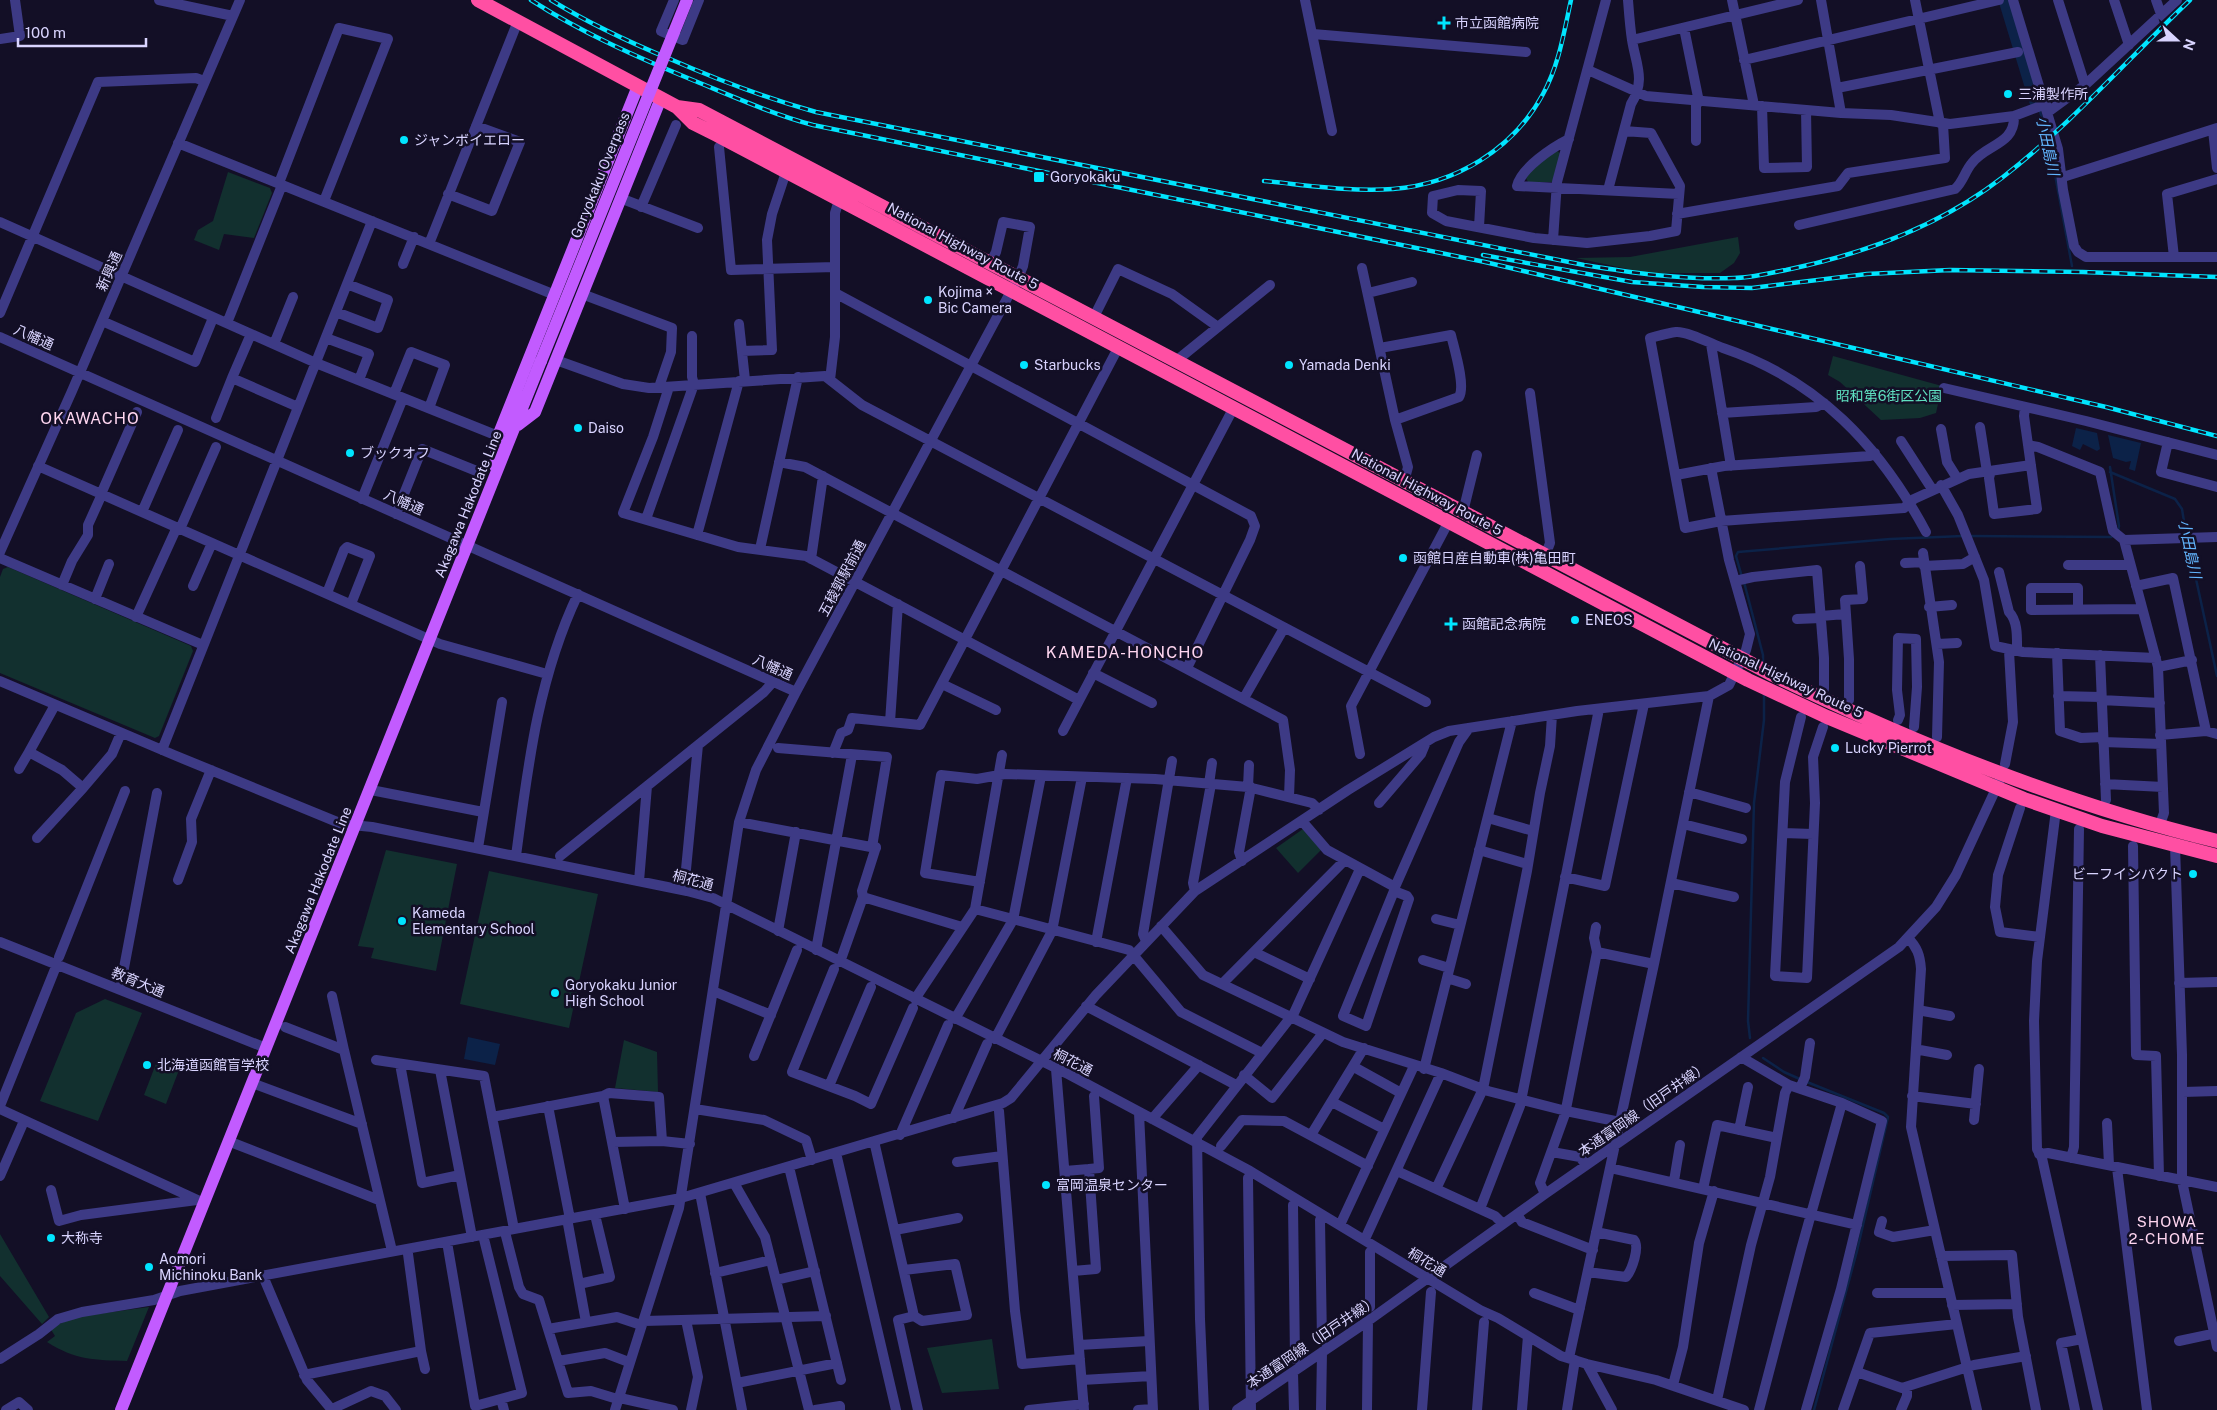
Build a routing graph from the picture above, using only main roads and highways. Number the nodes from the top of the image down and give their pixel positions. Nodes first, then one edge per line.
1 (478, 0) edge
2 (687, 0) edge
3 (638, 86) junction
4 (661, 98) junction
5 (677, 107) junction
6 (1015, 284) junction
7 (542, 362) joint
8 (516, 427) junction
9 (494, 481) junction
10 (2217, 841) edge
11 (2217, 856) edge
12 (121, 1410) edge

1 - 3 highway, National Highway Route 5
2 - 7 main road, Goryokaku Overpass, bridge
3 - 4 highway, National Highway Route 5
3 - 9 main road
4 - 5 highway, National Highway Route 5
4 - 8 main road
5 - 6 highway, National Highway Route 5
5 - 6 highway, National Highway Route 5
6 - 10 highway, National Highway Route 5
6 - 11 highway, National Highway Route 5
7 - 8 main road, Akagawa Hakodate Line
8 - 9 main road, Akagawa Hakodate Line
9 - 12 main road, Akagawa Hakodate Line

